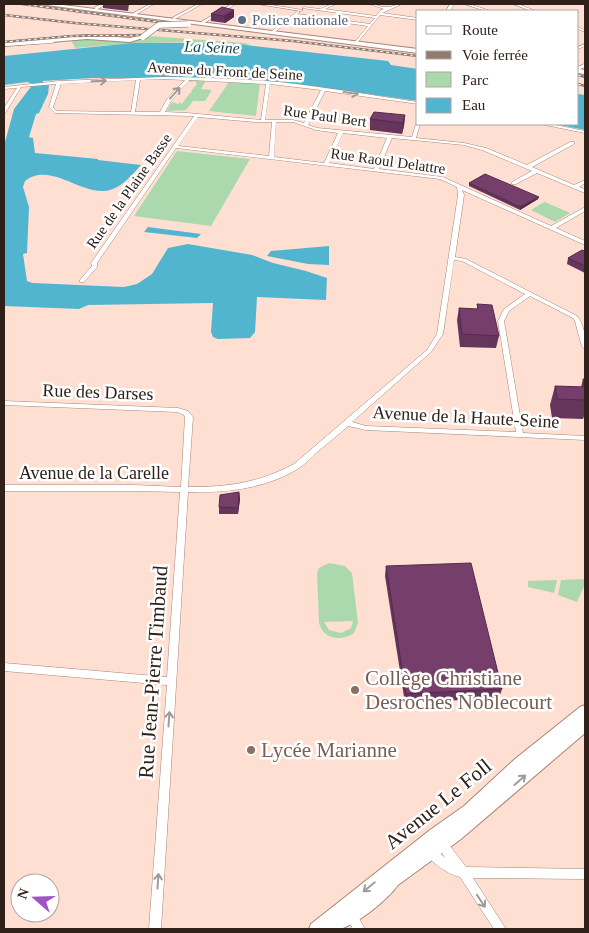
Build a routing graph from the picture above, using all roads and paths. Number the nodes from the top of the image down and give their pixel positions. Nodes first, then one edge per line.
1 (46, 4) edge
2 (58, 4) edge
3 (64, 4) edge
4 (104, 4) edge
5 (152, 4) edge
6 (200, 4) edge
7 (234, 4) edge
8 (258, 4) edge
9 (309, 4) edge
10 (334, 4) edge
11 (371, 4) edge
12 (400, 4) edge
13 (466, 4) edge
14 (515, 4) edge
15 (96, 9) junction
16 (302, 9) junction
17 (387, 9) junction
18 (321, 10) junction
19 (486, 10) edge
20 (531, 10) edge
21 (134, 14) junction
22 (294, 15) junction
23 (378, 15) junction
24 (174, 18) junction
25 (416, 19) edge
26 (203, 22) junction
27 (371, 25) junction
28 (273, 32) junction
29 (72, 40) dead end
30 (44, 41) junction
31 (357, 42) junction
32 (4, 44) edge
33 (416, 50) edge
34 (138, 79) junction
35 (188, 79) junction
36 (60, 82) junction
37 (268, 83) junction
38 (20, 86) junction
39 (4, 88) edge
40 (324, 89) junction
41 (416, 102) edge
42 (4, 111) edge
43 (133, 113) junction
44 (162, 113) junction
45 (197, 115) junction
46 (262, 121) junction
47 (274, 121) junction
48 (304, 125) junction
49 (418, 125) edge
50 (550, 125) edge
51 (341, 132) junction
52 (585, 132) edge
53 (390, 137) junction
54 (414, 138) junction
55 (572, 143) dead end
56 (176, 147) junction
57 (271, 158) junction
58 (326, 165) junction
59 (528, 167) junction
60 (376, 170) junction
61 (536, 171) junction
62 (585, 181) edge
63 (514, 183) dead end
64 (459, 186) junction
65 (574, 187) junction
66 (585, 191) edge
67 (584, 210) edge
68 (551, 228) junction
69 (585, 243) edge
70 (453, 258) junction
71 (82, 281) dead end
72 (529, 294) junction
73 (585, 346) edge
74 (4, 403) edge
75 (189, 417) joint
76 (347, 423) junction
77 (585, 431) edge
78 (520, 434) junction
79 (585, 438) edge
80 (4, 488) edge
81 (183, 489) junction
82 (4, 667) edge
83 (172, 681) junction
84 (585, 711) edge
85 (585, 725) edge
86 (433, 844) junction
87 (463, 872) junction
88 (585, 874) edge
89 (352, 915) junction
90 (155, 929) edge
91 (316, 929) edge
92 (330, 929) edge
93 (359, 929) edge
94 (500, 929) edge

1 - 15 main road
2 - 3 main road
3 - 15 main road
4 - 15 street
5 - 21 street
6 - 24 street
7 - 26 street
8 - 16 street
9 - 16 street
10 - 18 street
11 - 17 street
12 - 17 street
13 - 19 street
14 - 20 street
15 - 21 main road
15 - 28 main road
16 - 18 street
16 - 22 street
17 - 23 street
18 - 23 street
21 - 24 main road
22 - 27 street
22 - 28 street
23 - 25 street
23 - 27 street
24 - 26 main road
26 - 28 main road
27 - 31 street
28 - 30 main road, bridge
28 - 31 main road
28 - 33 main road
29 - 30 street
30 - 32 main road
31 - 33 main road
34 - 35 street, Avenue du Front de Seine
36 -> 34 street, Avenue du Front de Seine
34 - 43 street
35 - 37 street, Avenue du Front de Seine
44 -> 35 street
36 - 38 street, Avenue du Front de Seine
36 - 43 street, Rue Paul Bert
37 - 40 street, Avenue du Front de Seine
37 - 46 street
38 - 39 street
38 - 42 street
40 -> 41 street, Avenue du Front de Seine
40 - 48 street
43 - 44 street, Rue Paul Bert
44 - 45 street, Rue Paul Bert
45 - 46 street, Rue Paul Bert
45 - 56 street, Rue de la Plaine Basse
46 - 47 street, Rue Paul Bert
47 - 48 street, Rue Paul Bert
47 - 57 street
48 - 51 street, Rue Paul Bert
49 - 54 street
50 - 52 street
51 - 53 street, Rue Paul Bert
51 - 58 street
53 - 54 street, Rue Paul Bert
53 - 60 street
54 - 59 street, Rue Paul Bert
55 - 59 street
56 - 57 street, Rue Raoul Delattre
56 - 71 street, Rue de la Plaine Basse
57 - 58 street, Rue Raoul Delattre
58 - 60 street, Rue Raoul Delattre
59 - 61 street, Rue Paul Bert
60 - 64 street, Rue Raoul Delattre
61 - 63 street
61 - 65 street, Rue Paul Bert
62 - 65 street
64 - 68 street, Rue Raoul Delattre
64 - 70 street, Avenue de la Carelle
65 - 66 street, Rue Paul Bert
67 - 68 street
68 - 69 street, Rue Raoul Delattre
70 - 72 street
70 - 76 street, Avenue de la Carelle
72 - 73 street
72 - 78 street
74 - 75 street, Rue des Darses
75 - 81 street, Rue Jean-Pierre Timbaud
76 - 78 street, Avenue de la Haute-Seine
76 - 81 street, Avenue de la Carelle
77 - 79 street, Avenue de la Haute-Seine
78 - 79 street, Avenue de la Haute-Seine
80 - 81 street, Avenue de la Carelle
81 - 83 street, Rue Jean-Pierre Timbaud
82 - 83 street
90 -> 83 street, Rue Jean-Pierre Timbaud
84 - 86 main road, Avenue Le Foll
86 -> 85 main road, Avenue Le Foll
86 - 87 street
86 - 89 main road, Avenue Le Foll
86 -> 91 main road, Avenue Le Foll
87 - 88 street
87 -> 94 street
89 - 92 main road, Avenue Le Foll
89 - 93 street

